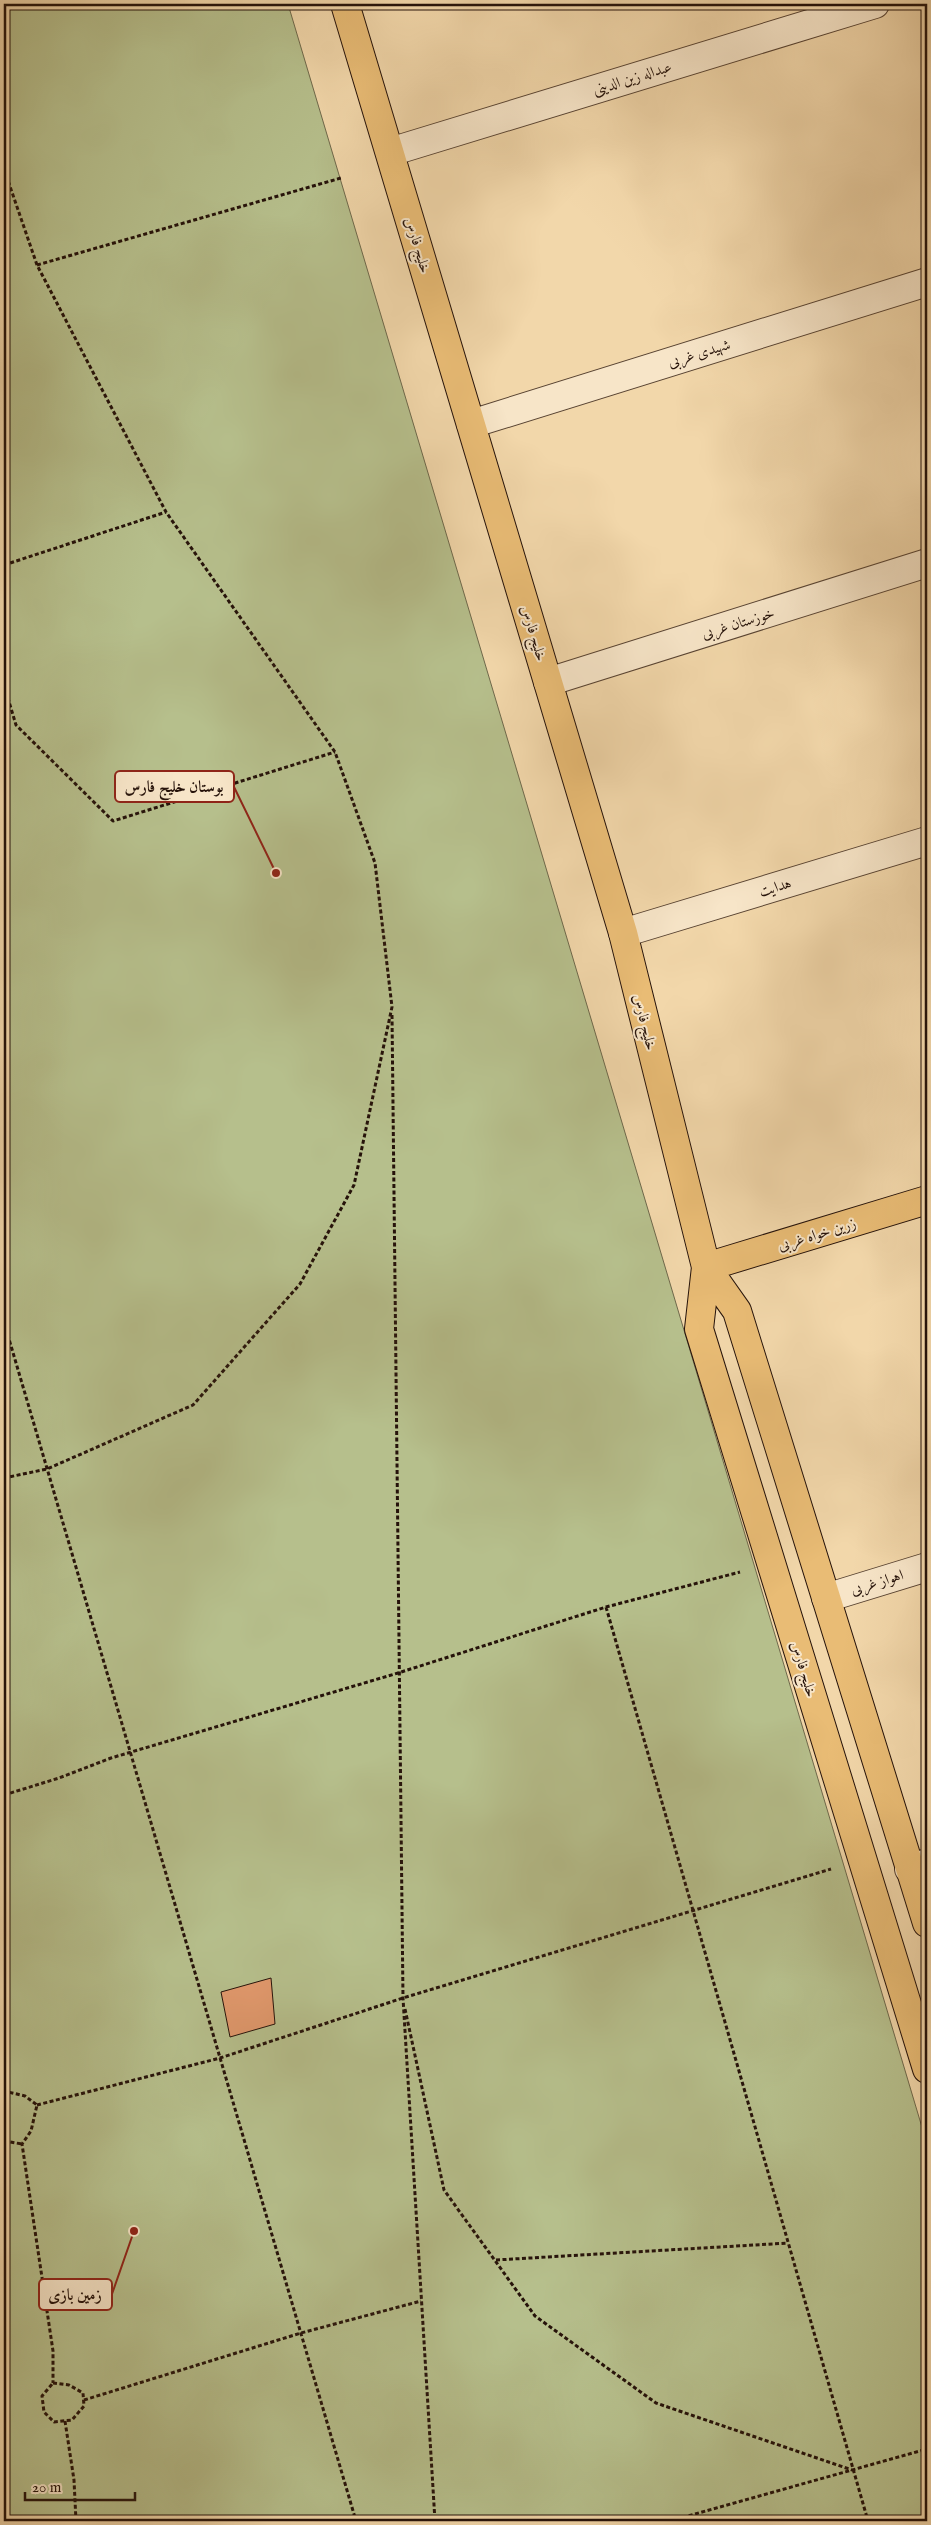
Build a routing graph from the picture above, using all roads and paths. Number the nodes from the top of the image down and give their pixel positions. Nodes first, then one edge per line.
1 (346, 4) edge
2 (875, 4) edge
3 (390, 152) junction
4 (4, 169) edge
5 (341, 178) dead end
6 (37, 265) junction
7 (927, 282) edge
8 (471, 424) junction
9 (166, 512) junction
10 (927, 563) edge
11 (4, 565) edge
12 (548, 682) junction
13 (4, 685) edge
14 (335, 752) junction
15 (927, 841) edge
16 (623, 933) junction
17 (392, 1007) junction
18 (927, 1200) edge
19 (706, 1267) junction
20 (4, 1322) edge
21 (4, 1328) edge
22 (7, 1333) junction
23 (47, 1468) junction
24 (4, 1478) edge
25 (927, 1567) edge
26 (746, 1570) dead end
27 (826, 1598) junction
28 (606, 1607) junction
29 (398, 1673) junction
30 (130, 1754) junction
31 (4, 1795) edge
32 (918, 1866) edge
33 (834, 1868) dead end
34 (692, 1911) junction
35 (927, 1924) edge
36 (403, 1998) junction
37 (220, 2058) junction
38 (4, 2063) edge
39 (927, 2069) edge
40 (8, 2092) junction
41 (4, 2095) edge
42 (37, 2105) junction
43 (4, 2141) edge
44 (22, 2144) junction
45 (788, 2244) junction
46 (495, 2260) junction
47 (421, 2301) junction
48 (301, 2334) junction
49 (53, 2383) junction
50 (84, 2400) junction
51 (65, 2421) junction
52 (927, 2449) edge
53 (853, 2470) junction
54 (690, 2516) junction
55 (76, 2521) edge
56 (356, 2521) edge
57 (435, 2521) edge
58 (670, 2521) edge
59 (691, 2521) edge
60 (868, 2521) edge

1 - 3 main road, خلیج فارس
2 - 3 street, عبداله زین الدینی
3 - 8 main road, خلیج فارس
4 - 6 path
5 - 6 path
6 - 9 path
7 - 8 street, شهیدی غربی
8 - 12 main road, خلیج فارس
9 - 11 path
9 - 14 path
10 - 12 street, خوزستان غربی
12 - 16 main road, خلیج فارس
13 - 14 path
14 - 17 path
15 - 16 street, هدایت
16 - 19 main road, خلیج فارس
17 - 23 path
17 - 29 path
18 - 19 main road, زرین خواه غربی
19 - 27 main road, خلیج فارس
19 - 39 main road, خلیج فارس
20 - 22 path
21 - 22 path
22 - 23 path
23 - 24 path
23 - 30 path
25 - 27 street, اهواز غربی
26 - 28 path
27 - 32 main road, خلیج فارس
28 - 29 path
28 - 34 path
29 - 30 path
29 - 36 path
30 - 31 path
30 - 37 path
32 - 35 main road, خلیج فارس
33 - 34 path
34 - 36 path
34 - 45 path
36 - 37 path
36 - 46 path
36 - 47 path
37 - 42 path
37 - 48 path
38 - 40 path
40 - 41 path
40 - 42 path
42 - 44 path
43 - 44 path
44 - 49 path
45 - 46 path
45 - 53 path
46 - 53 path
47 - 48 path
47 - 57 path
48 - 50 path
48 - 56 path
49 - 50 path
49 - 51 path
50 - 51 path
51 - 55 path
52 - 53 path
53 - 54 path
53 - 60 path
54 - 58 path
54 - 59 path

